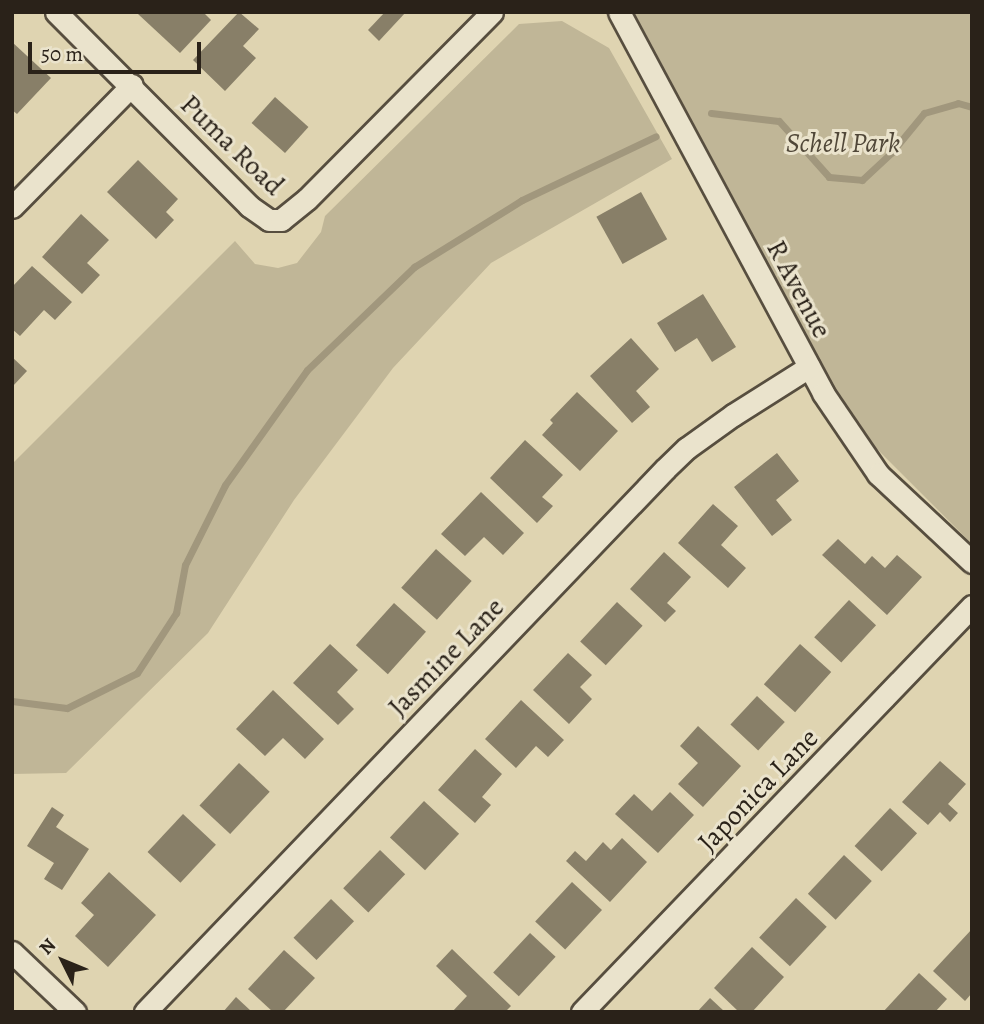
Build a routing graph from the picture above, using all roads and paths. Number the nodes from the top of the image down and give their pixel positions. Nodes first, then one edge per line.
1 (56, 12) edge
2 (492, 12) edge
3 (619, 12) edge
4 (132, 85) junction
5 (12, 207) edge
6 (809, 367) junction
7 (972, 562) edge
8 (972, 606) edge
9 (12, 952) edge
10 (75, 1012) edge
11 (145, 1012) edge
12 (583, 1012) edge

1 - 4 street, Puma Road
2 - 4 street, Puma Road
3 - 6 street, R Avenue
4 - 5 street
6 - 7 street, R Avenue
6 - 11 street, Jasmine Lane
8 - 12 street, Japonica Lane
9 - 10 street

